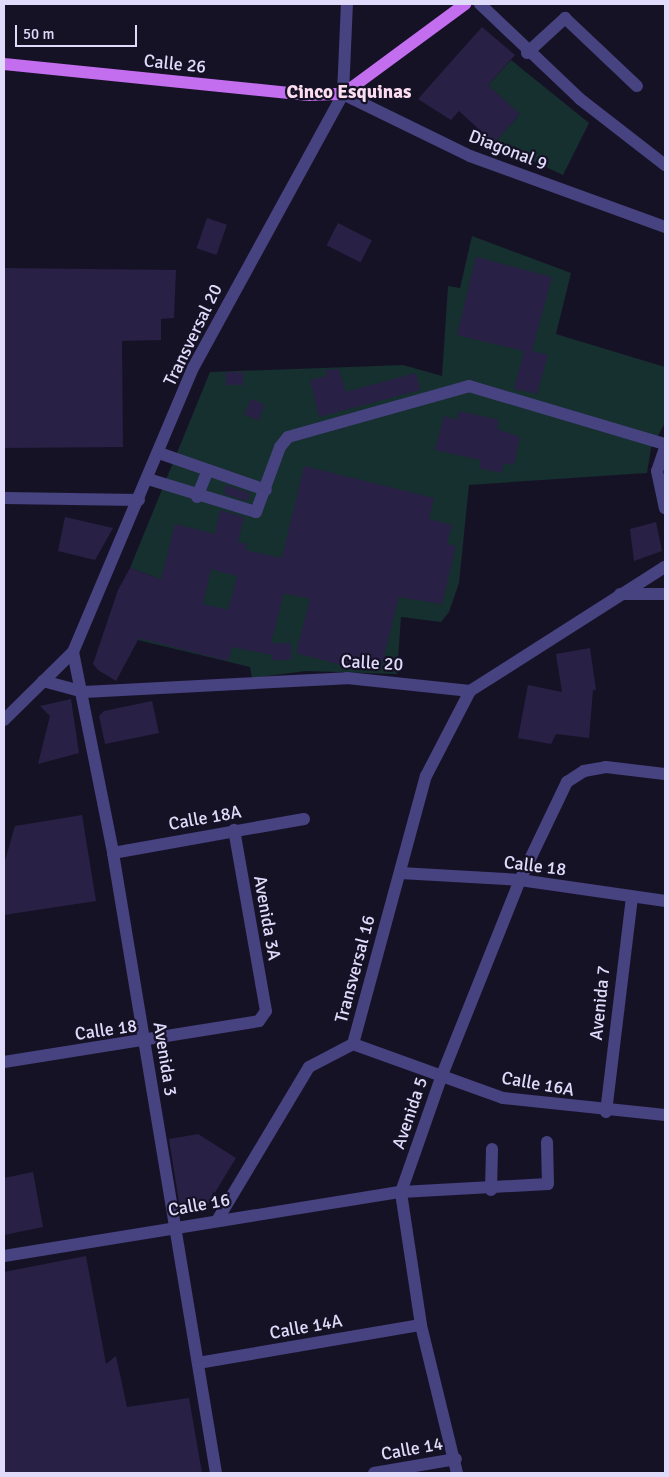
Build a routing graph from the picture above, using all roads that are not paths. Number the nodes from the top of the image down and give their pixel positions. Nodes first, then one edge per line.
1 (347, 4) edge
2 (465, 4) edge
3 (480, 4) edge
4 (527, 52) junction
5 (4, 64) edge
6 (637, 86) dead end
7 (343, 94) junction
8 (665, 165) edge
9 (665, 227) edge
10 (665, 444) edge
11 (665, 448) edge
12 (159, 453) junction
13 (207, 472) junction
14 (148, 479) junction
15 (266, 490) junction
16 (198, 497) junction
17 (4, 498) edge
18 (139, 500) junction
19 (665, 508) edge
20 (665, 567) edge
21 (619, 594) junction
22 (665, 594) edge
23 (73, 652) junction
24 (43, 681) junction
25 (470, 691) junction
26 (84, 692) junction
27 (4, 720) edge
28 (665, 774) edge
29 (304, 819) dead end
30 (234, 830) junction
31 (114, 853) junction
32 (400, 873) junction
33 (520, 880) junction
34 (632, 897) junction
35 (665, 901) edge
36 (266, 1011) joint
37 (145, 1043) junction
38 (353, 1044) junction
39 (4, 1062) edge
40 (442, 1075) junction
41 (606, 1112) junction
42 (665, 1115) edge
43 (547, 1142) dead end
44 (492, 1148) dead end
45 (491, 1190) junction
46 (402, 1192) junction
47 (218, 1219) junction
48 (176, 1227) junction
49 (4, 1256) edge
50 (421, 1325) junction
51 (198, 1363) junction
52 (456, 1459) junction
53 (216, 1473) edge
54 (374, 1473) edge
55 (457, 1473) edge

1 - 7 street
2 - 7 main road, Transversal 20
3 - 4 street
4 - 6 street
4 - 8 street
5 - 7 main road, Calle 26
7 - 9 street, Diagonal 9
7 - 12 street, Transversal 20
10 - 15 street
11 - 19 street
12 - 13 street
12 - 14 street, Transversal 20
13 - 15 street
13 - 16 street
14 - 16 street
14 - 18 street, Transversal 20
15 - 16 street
17 - 18 street
18 - 23 street, Transversal 20
20 - 21 street
21 - 22 street
21 - 25 street
23 - 24 street, Transversal 20
23 - 26 street, Avenida 3
24 - 26 street, Calle 20
24 - 27 street, Transversal 20
25 - 26 street, Calle 20
25 - 32 street, Transversal 16
26 - 31 street, Avenida 3
28 - 33 street, Avenida 5
29 - 30 street, Calle 18A
30 - 31 street, Calle 18A
30 - 36 street, Avenida 3A
31 - 37 street, Avenida 3
32 - 33 street, Calle 18
32 - 38 street, Transversal 16
33 - 34 street, Calle 18
33 - 40 street, Avenida 5
34 - 35 street, Calle 18
34 - 41 street, Avenida 7
36 - 37 street, Calle 18
37 - 39 street, Calle 18
37 - 48 street, Avenida 3
38 - 40 street, Calle 16A
38 - 47 street, Transversal 16
40 - 41 street, Calle 16A
40 - 46 street, Avenida 5
41 - 42 street, Calle 16A
43 - 45 street, Calle 16
44 - 45 street
45 - 46 street, Calle 16
46 - 47 street, Calle 16
46 - 50 street, Avenida 5
47 - 48 street, Calle 16
48 - 49 street, Calle 16
48 - 51 street, Avenida 3
50 - 51 street, Calle 14A
50 - 52 street, Avenida 5
51 - 53 street, Avenida 3
52 - 54 street, Calle 14
52 - 55 street, Avenida 5

